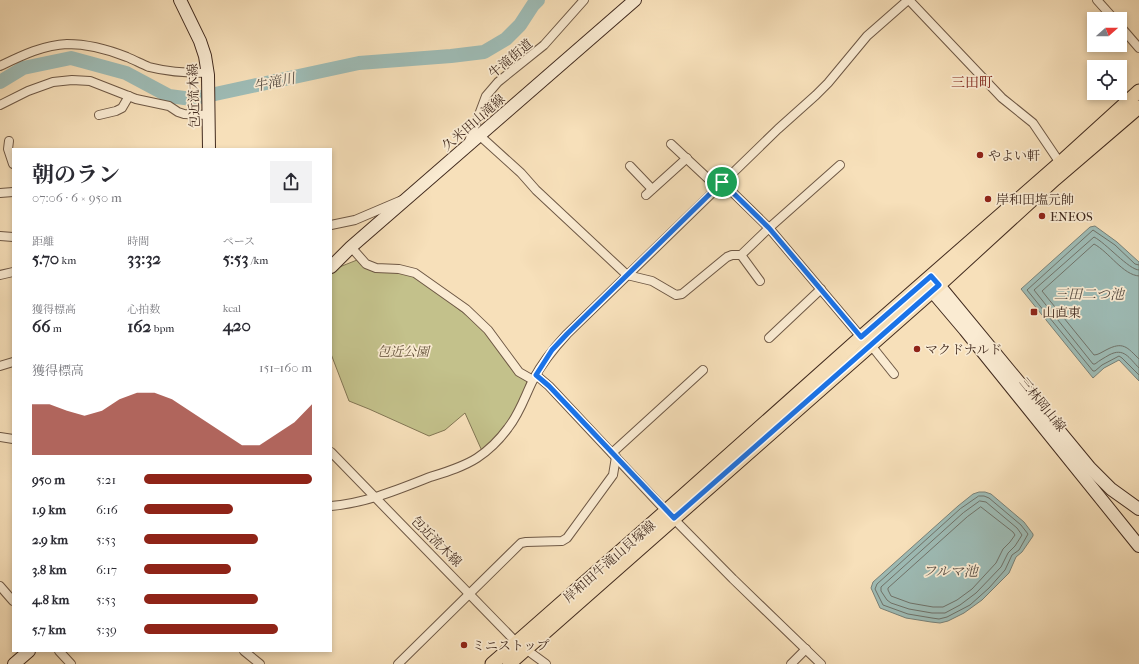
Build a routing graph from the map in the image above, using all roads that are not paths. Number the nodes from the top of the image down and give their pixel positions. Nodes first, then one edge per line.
1 (180, 0) edge
2 (584, 0) edge
3 (634, 0) edge
4 (908, 0) edge
5 (1097, 0) edge
6 (1108, 12) edge
7 (1127, 34) edge
8 (1139, 48) edge
9 (0, 66) edge
10 (207, 78) junction
11 (1139, 91) edge
12 (129, 96) junction
13 (0, 105) edge
14 (1139, 107) edge
15 (208, 112) junction
16 (99, 115) dead end
17 (479, 135) junction
18 (9, 141) dead end
19 (671, 144) dead end
20 (468, 145) junction
21 (209, 148) edge
22 (687, 158) junction
23 (12, 161) edge
24 (1060, 162) junction
25 (840, 165) dead end
26 (630, 166) dead end
27 (720, 185) junction
28 (12, 192) edge
29 (0, 193) edge
30 (406, 199) junction
31 (332, 225) edge
32 (769, 228) junction
33 (0, 236) edge
34 (12, 237) edge
35 (351, 247) junction
36 (741, 255) junction
37 (332, 266) edge
38 (12, 272) edge
39 (0, 275) edge
40 (627, 275) junction
41 (760, 281) dead end
42 (931, 283) junction
43 (821, 289) junction
44 (769, 338) dead end
45 (865, 341) junction
46 (12, 362) edge
47 (0, 366) edge
48 (703, 370) dead end
49 (894, 374) dead end
50 (534, 377) junction
51 (0, 437) edge
52 (12, 439) edge
53 (332, 453) edge
54 (614, 455) junction
55 (375, 498) junction
56 (332, 506) edge
57 (1139, 509) edge
58 (670, 515) junction
59 (1139, 546) edge
60 (0, 586) edge
61 (469, 593) junction
62 (12, 600) edge
63 (521, 645) junction
64 (806, 649) junction
65 (28, 652) edge
66 (60, 652) edge
67 (245, 652) edge
68 (14, 664) edge
69 (71, 664) edge
70 (260, 664) edge
71 (398, 664) edge
72 (492, 664) edge
73 (509, 664) edge
74 (546, 664) edge
75 (791, 664) edge
76 (821, 664) edge

1 - 10 main road, 包近流木線
2 - 20 street, 牛滝街道
3 - 17 main road, 久米田山滝線
4 - 24 street
4 - 27 street
5 - 6 street
7 - 8 street
9 - 10 street
10 - 15 main road, 包近流木線
11 - 24 main road, 岸和田牛滝山貝塚線
12 - 13 street
12 - 15 street
12 - 16 street
14 - 42 main road, 岸和田牛滝山貝塚線
15 - 21 main road, 包近流木線
17 - 20 main road, 久米田山滝線
17 - 40 street
18 - 23 street
19 - 22 street
20 - 30 main road, 久米田山滝線
22 - 26 street
22 - 27 street
24 - 42 main road, 岸和田牛滝山貝塚線
25 - 32 street
27 - 32 street
27 - 40 street
28 - 29 street
30 - 31 street
30 - 35 main road, 久米田山滝線
32 - 36 street
32 - 43 street
33 - 34 street
35 - 37 main road, 久米田山滝線
35 - 50 street
36 - 40 street
36 - 41 street
38 - 39 street
40 - 50 street
42 - 45 main road, 岸和田牛滝山貝塚線
42 - 57 main road, 三林岡山線
42 - 59 main road, 三林岡山線
43 - 44 street
43 - 45 street
45 - 49 street
45 - 58 main road, 岸和田牛滝山貝塚線
46 - 47 street
48 - 54 street
50 - 54 street
50 - 55 street
51 - 52 street
53 - 55 street, 包近流木線
54 - 58 street
54 - 61 street
55 - 56 street
55 - 61 street, 包近流木線
58 - 63 main road, 岸和田牛滝山貝塚線
58 - 64 street
60 - 62 street
61 - 63 street, 包近流木線
61 - 71 street
63 - 72 main road, 岸和田牛滝山貝塚線
63 - 73 main road, 岸和田牛滝山貝塚線
63 - 74 street, 包近流木線
64 - 75 street
64 - 76 street
65 - 68 main road
66 - 69 street
67 - 70 street

